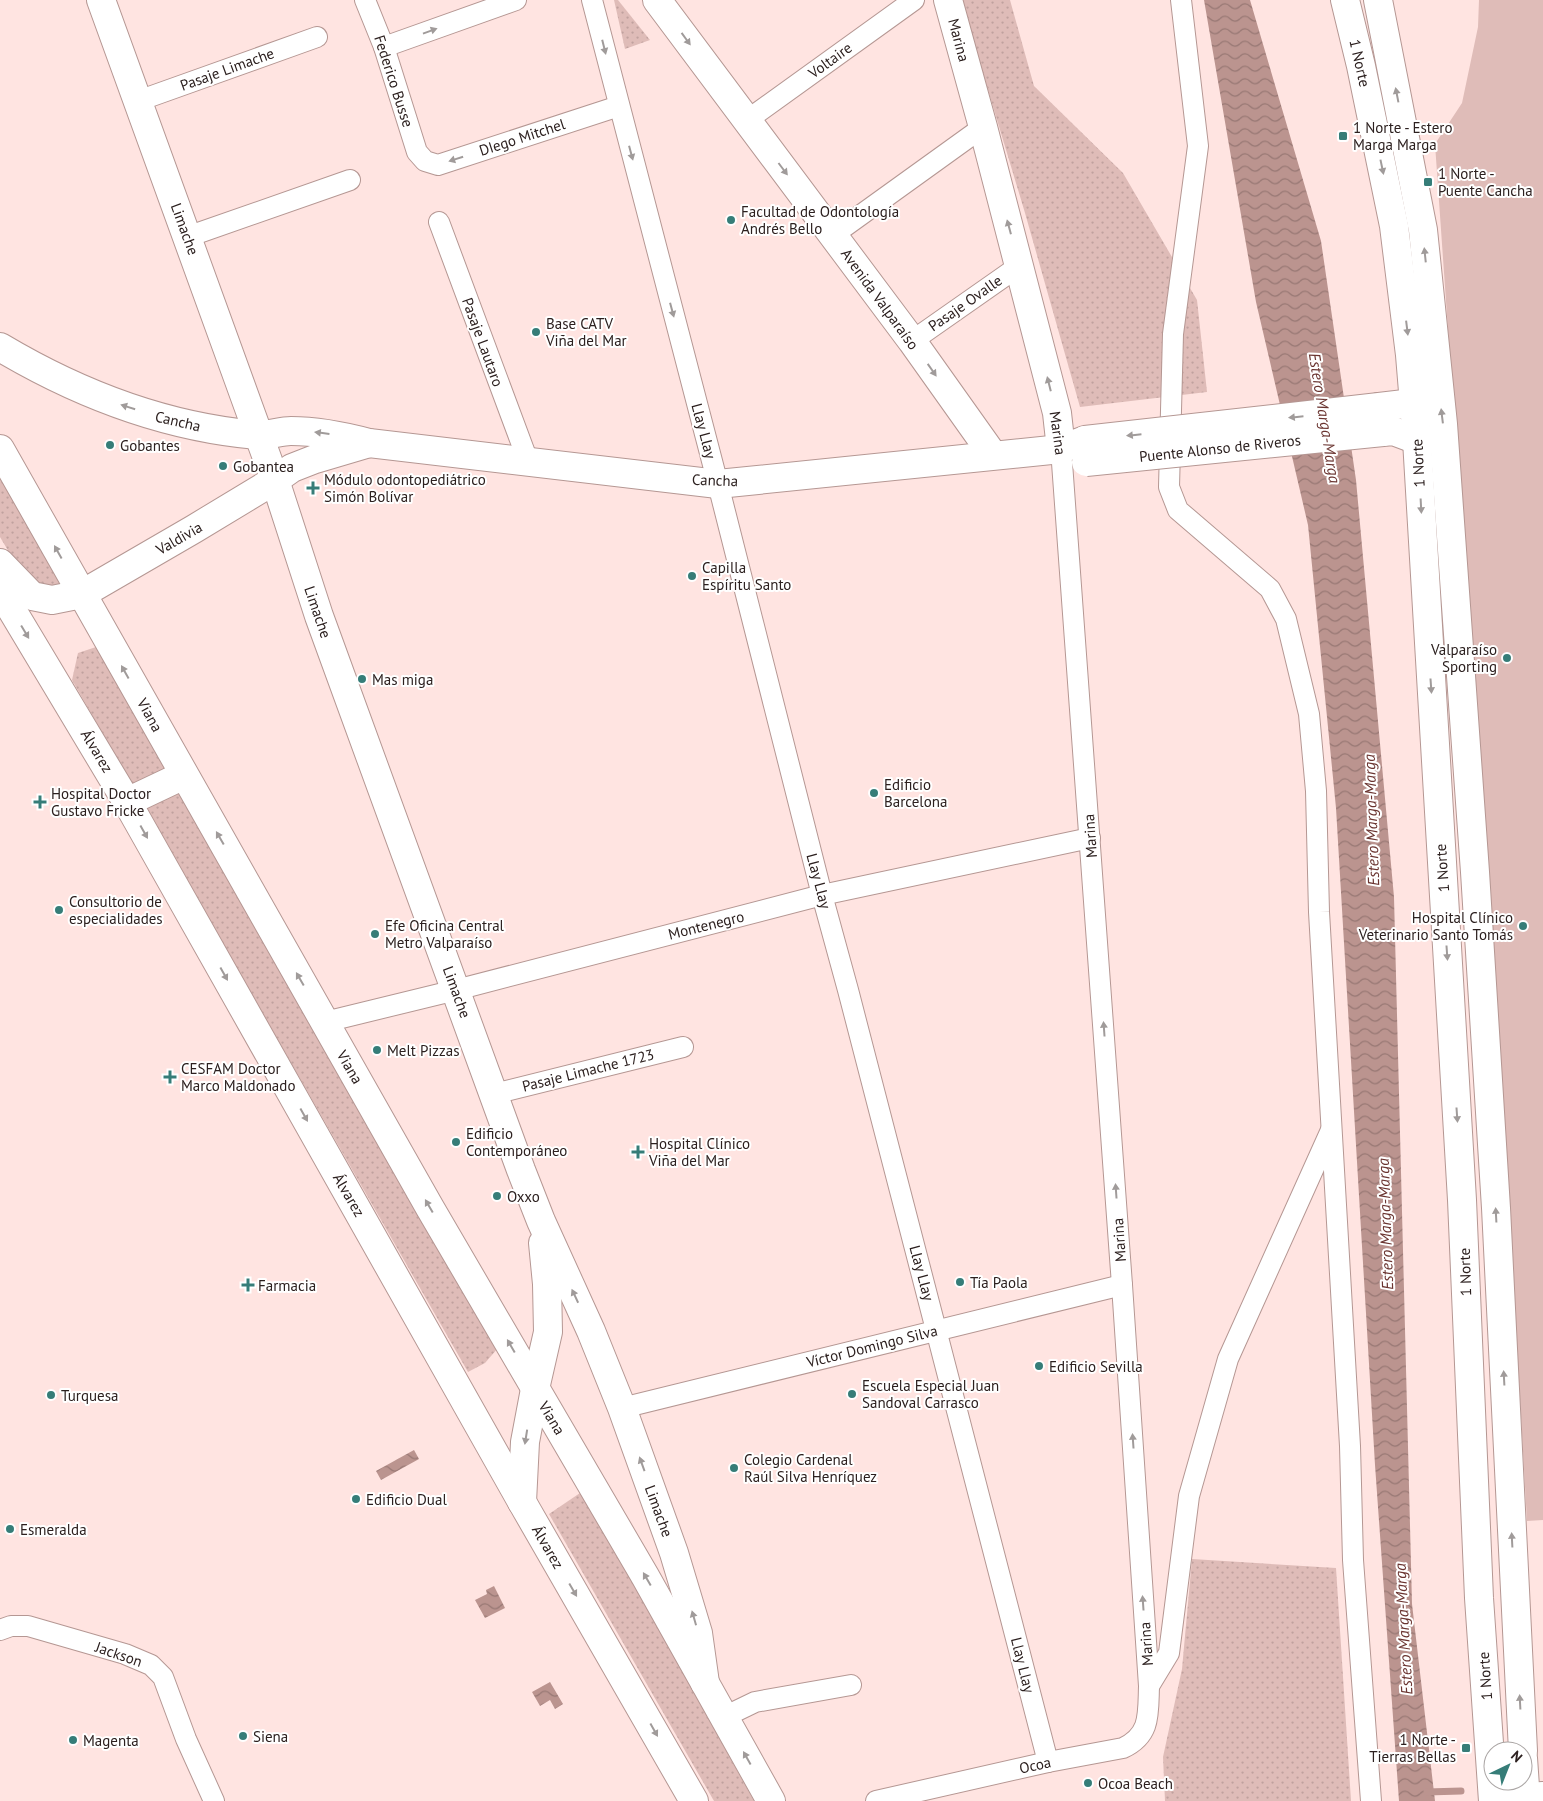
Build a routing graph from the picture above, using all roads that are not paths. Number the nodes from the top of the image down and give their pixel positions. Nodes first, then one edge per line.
1 (101, 0) edge
2 (365, 0) edge
3 (516, 0) edge
4 (592, 0) edge
5 (657, 0) edge
6 (914, 0) edge
7 (948, 0) edge
8 (1181, 0) edge
9 (1345, 0) edge
10 (1378, 0) edge
11 (317, 37) dead end
12 (384, 48) junction
13 (138, 101) junction
14 (619, 106) junction
15 (746, 121) junction
16 (983, 127) junction
17 (425, 161) joint
18 (350, 180) dead end
19 (439, 222) dead end
20 (833, 235) junction
21 (187, 237) junction
22 (1019, 266) junction
23 (912, 341) junction
24 (0, 348) edge
25 (1413, 403) junction
26 (1381, 419) junction
27 (259, 435) junction
28 (1417, 440) junction
29 (369, 443) junction
30 (0, 449) edge
31 (1078, 450) junction
32 (993, 455) junction
33 (528, 461) junction
34 (275, 480) junction
35 (718, 484) junction
36 (1450, 517) junction
37 (0, 563) edge
38 (0, 590) edge
39 (82, 594) junction
40 (184, 775) junction
41 (127, 802) junction
42 (1090, 838) junction
43 (822, 895) junction
44 (456, 990) junction
45 (325, 1022) junction
46 (682, 1047) dead end
47 (494, 1094) junction
48 (1332, 1127) junction
49 (541, 1221) junction
50 (1122, 1285) junction
51 (937, 1330) junction
52 (591, 1331) junction
53 (548, 1332) junction
54 (535, 1389) junction
55 (622, 1408) junction
56 (522, 1502) junction
57 (0, 1630) edge
58 (705, 1683) junction
59 (851, 1685) dead end
60 (1149, 1686) junction
61 (724, 1716) junction
62 (1522, 1741) edge
63 (1048, 1762) junction
64 (1531, 1795) edge
65 (1493, 1798) edge
66 (214, 1801) edge
67 (694, 1801) edge
68 (771, 1801) edge
69 (876, 1801) edge
70 (1371, 1801) edge

1 - 13 main road, Limache
2 - 12 street, Federico Busse
12 -> 3 street
4 -> 14 street, Llay Llay
5 -> 15 main road, Avenida Valparaíso
6 - 15 street, Voltaire
7 - 16 main road, Marina
8 - 48 street
9 -> 25 main road, 1 Norte
36 -> 10 main road, 1 Norte
11 - 13 street, Pasaje Limache
12 - 17 street, Federico Busse
13 - 21 main road, Limache
14 -> 17 street, DIego Mitchel
14 -> 35 street, Llay Llay
15 -> 20 main road, Avenida Valparaíso
16 - 20 street
22 -> 16 main road, Marina
18 - 21 street
19 - 33 street, Pasaje Lautaro
20 - 23 main road, Avenida Valparaíso
21 - 27 main road, Limache
22 - 23 street, Pasaje Ovalle
31 -> 22 main road, Marina
23 -> 32 main road, Avenida Valparaíso
27 -> 24 main road, Cancha
25 - 26 main road
25 - 28 main road, 1 Norte
25 - 36 main road
26 - 28 main road
26 - 31 main road, Puente Alonso de Riveros, bridge
29 -> 27 main road, Cancha
27 - 34 main road, Limache
28 -> 65 main road, 1 Norte
29 - 33 main road, Cancha
29 - 34 main road, Cancha
39 -> 30 main road, Viana
31 - 32 main road, Cancha
31 - 42 street, Marina
32 - 35 main road, Cancha
33 - 35 main road, Cancha
34 - 39 main road, Valdivia
34 - 44 main road, Limache
35 - 43 street, Llay Llay
62 -> 36 main road, 1 Norte
37 - 39 main road, Valdivia
38 -> 41 main road, Álvarez
40 -> 39 main road, Viana
40 - 41 main road
45 -> 40 main road, Viana
41 -> 56 main road, Álvarez
42 - 43 street, Montenegro
50 -> 42 street, Marina
43 - 44 street, Montenegro
43 - 51 street, Llay Llay
44 - 45 street, Montenegro
44 - 47 main road, Limache
54 -> 45 main road, Viana
46 - 47 street, Pasaje Limache 1723
47 - 49 main road, Limache
48 - 60 street
48 - 70 street
52 -> 49 main road, Limache
49 - 53 main road, Limache
50 - 51 street, Víctor Domingo Silva
60 -> 50 street, Marina
51 - 55 street, Víctor Domingo Silva
51 - 63 street, Llay Llay
52 - 53 main road
52 - 55 main road, Limache
53 - 54 main road, Limache
54 -> 56 main road, Limache
58 -> 54 main road, Viana
58 -> 55 main road, Limache
56 -> 67 main road, Álvarez
57 - 66 street, Jackson
58 - 61 main road, Limache
59 - 61 street
60 - 63 street, Ocoa
68 -> 61 main road, Limache
63 - 69 street, Ocoa
64 - 65 street

